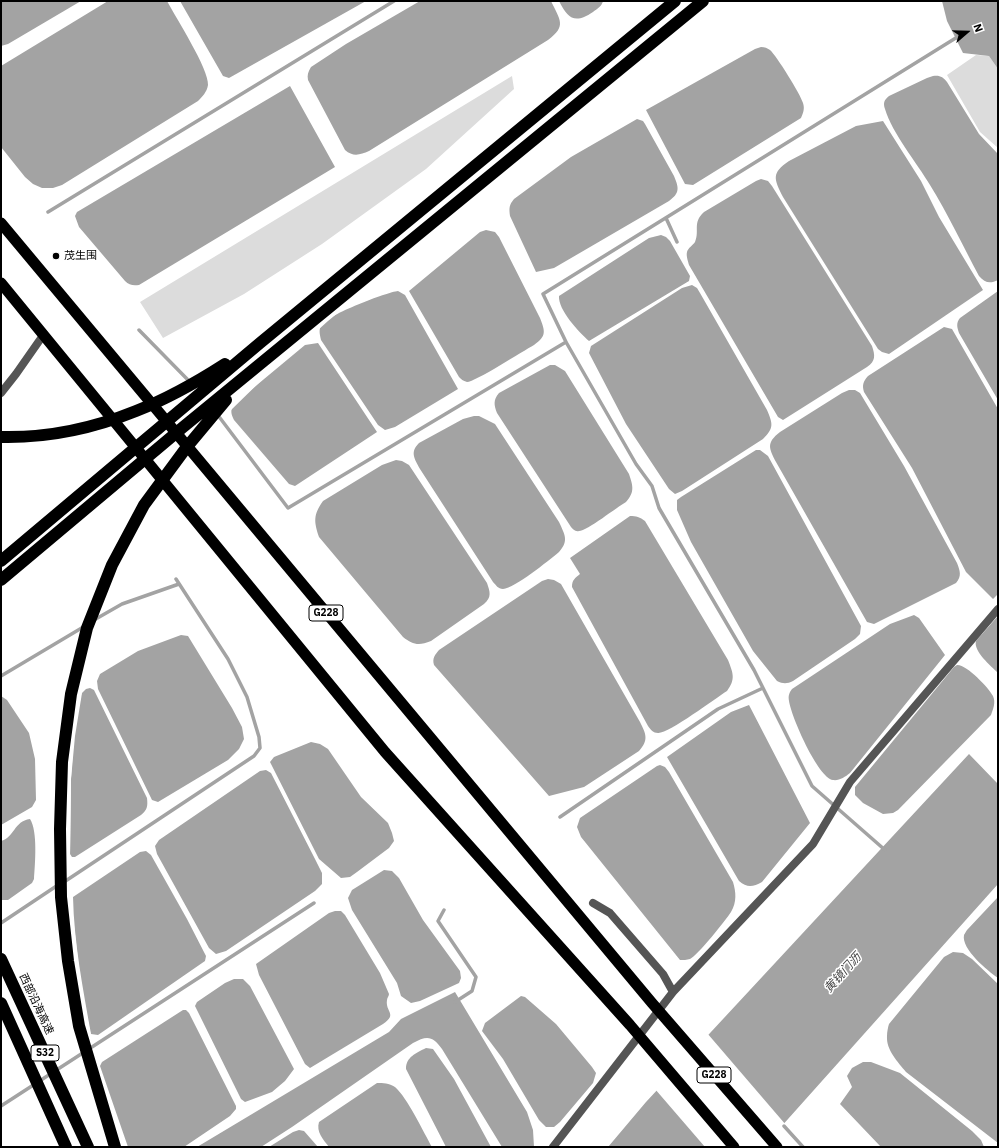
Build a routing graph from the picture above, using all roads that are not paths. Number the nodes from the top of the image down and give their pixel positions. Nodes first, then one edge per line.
1 (675, 1) edge
2 (703, 1) edge
3 (1, 223) edge
4 (1, 283) edge
5 (44, 334) junction
6 (260, 343) junction
7 (257, 368) junction
8 (1, 393) edge
9 (1, 437) edge
10 (1, 561) edge
11 (1, 580) edge
12 (998, 609) edge
13 (593, 903) dead end
14 (1, 959) edge
15 (673, 992) junction
16 (1, 1003) edge
17 (66, 1147) edge
18 (88, 1147) edge
19 (115, 1147) edge
20 (553, 1147) edge
21 (734, 1147) edge
22 (777, 1147) edge

1 - 6 highway
2 - 7 highway
3 - 22 highway, G228
4 - 5 highway, G228
5 - 8 street
5 - 21 highway, G228
6 - 9 highway
6 - 10 highway
7 - 11 highway
7 - 19 highway
12 - 15 street
13 - 15 street
14 - 18 highway, 西部沿海高速 / S32
15 - 20 street
16 - 17 highway, S32

